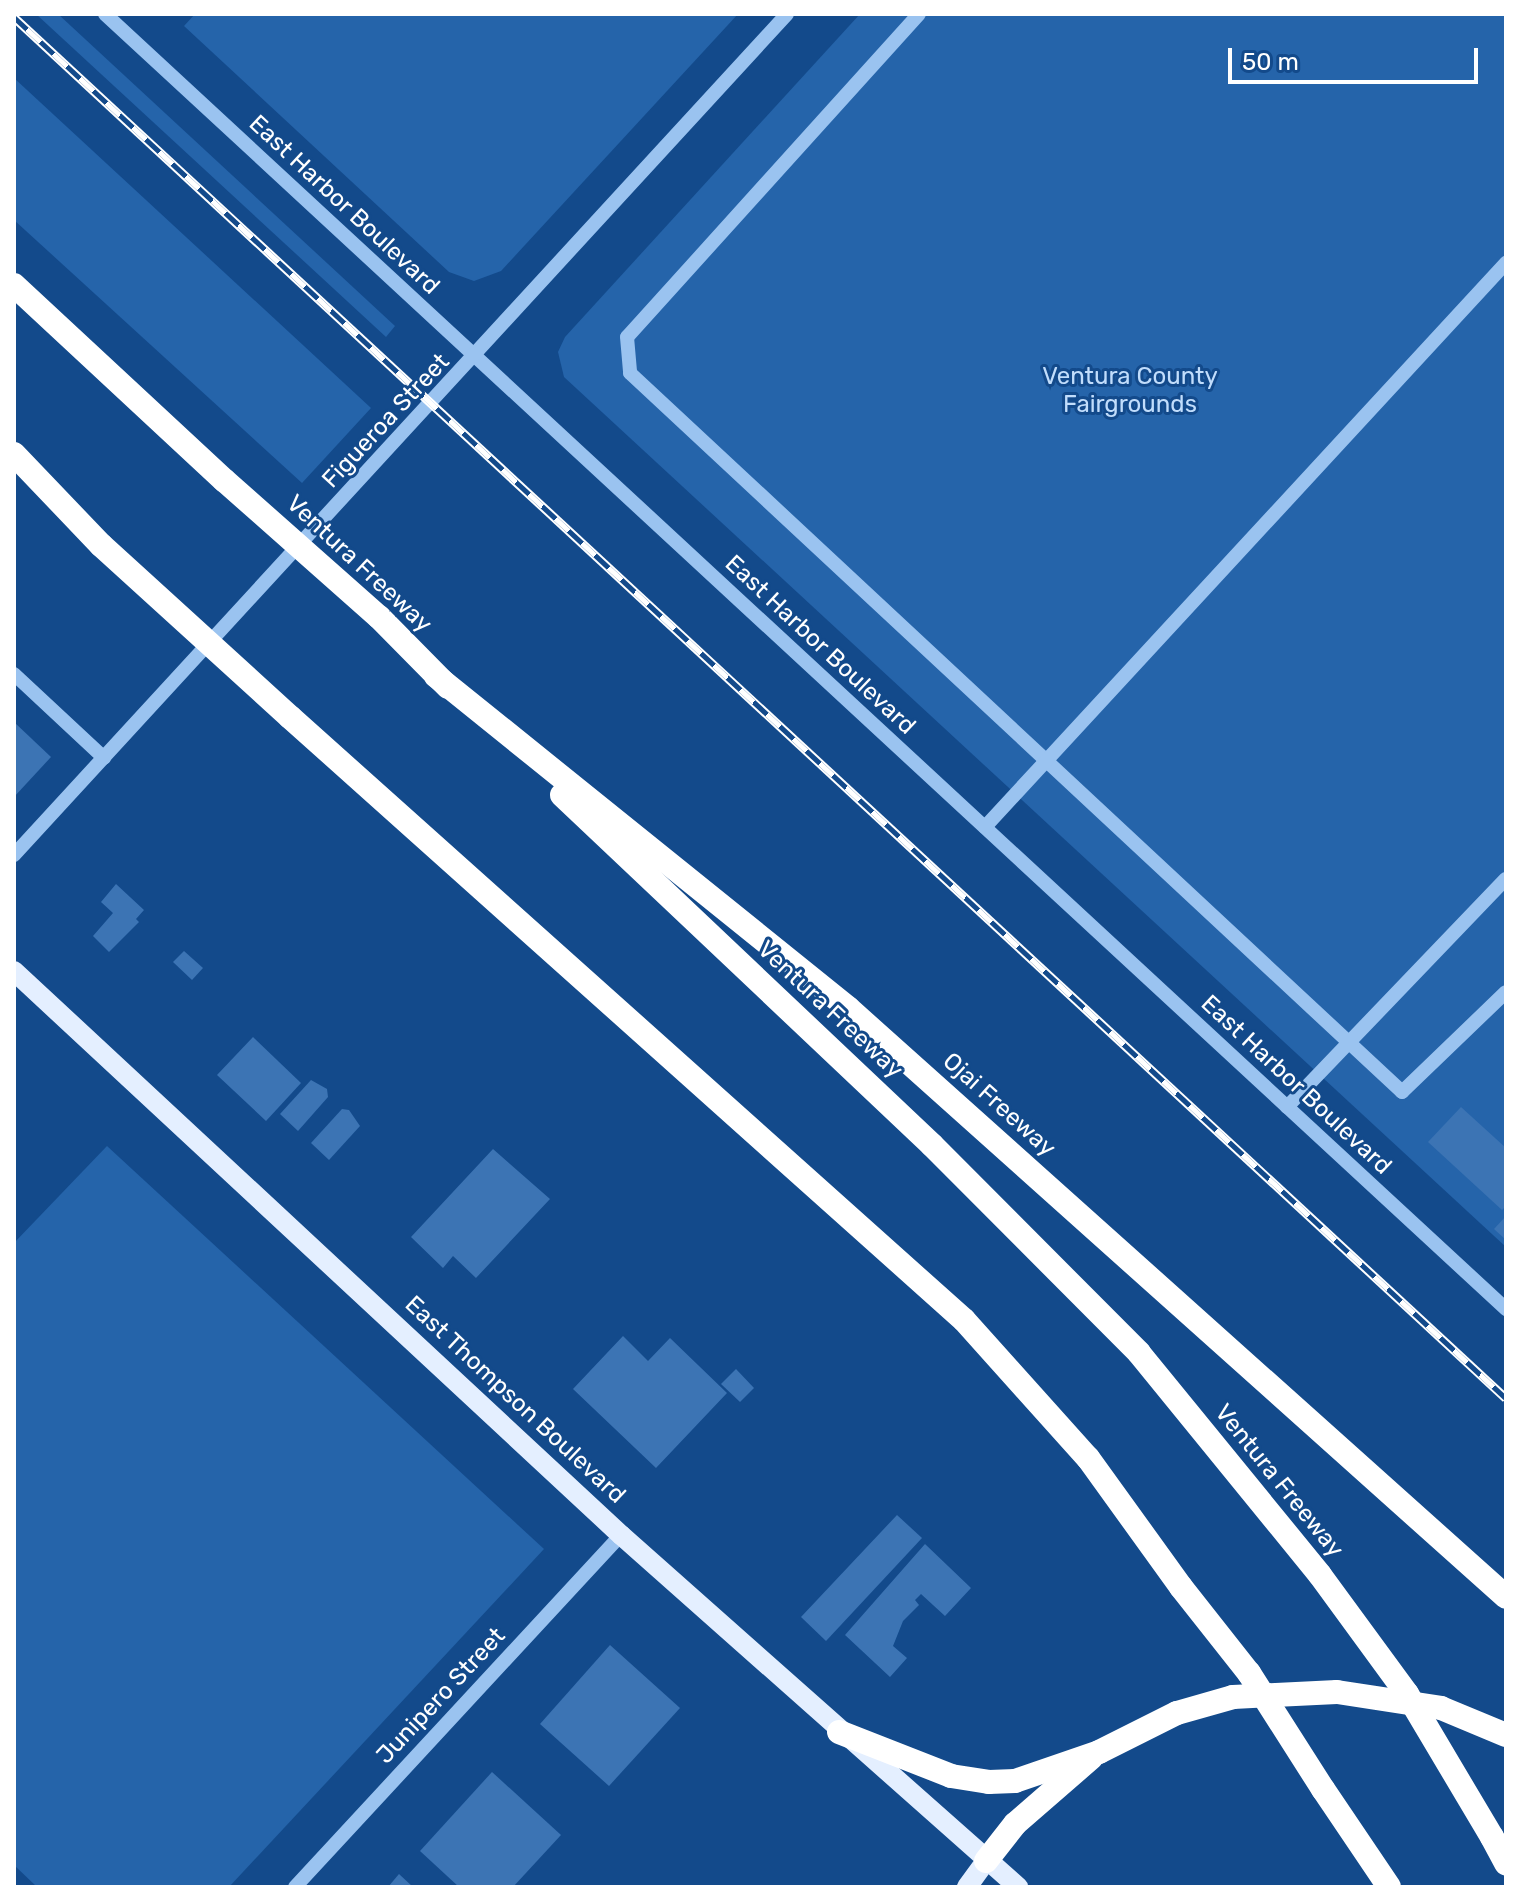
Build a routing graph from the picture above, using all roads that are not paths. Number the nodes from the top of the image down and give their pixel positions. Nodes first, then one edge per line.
1 (787, 14) edge
2 (919, 14) edge
3 (111, 16) edge
4 (1506, 263) edge
5 (14, 285) edge
6 (476, 356) junction
7 (14, 454) edge
8 (14, 467) edge
9 (58, 495) junction
10 (14, 674) edge
11 (436, 676) junction
12 (104, 758) junction
13 (1045, 761) junction
14 (985, 827) junction
15 (14, 855) edge
16 (1506, 879) edge
17 (14, 971) edge
18 (1506, 992) edge
19 (1348, 1044) junction
20 (1287, 1107) junction
21 (1506, 1309) edge
22 (621, 1535) junction
23 (1506, 1597) edge
24 (839, 1732) junction
25 (1506, 1735) edge
26 (1099, 1752) junction
27 (986, 1861) junction
28 (1506, 1863) edge
29 (295, 1887) edge
30 (967, 1887) edge
31 (1018, 1887) edge
32 (1389, 1887) edge

1 - 6 street, Figueroa Street
2 - 13 street
3 - 6 street, East Harbor Boulevard
4 - 13 street
5 - 11 highway, Ventura Freeway, bridge
6 - 12 street, Figueroa Street
6 - 14 street, East Harbor Boulevard
7 - 9 highway
8 - 9 highway
9 - 32 highway, bridge
10 - 12 street
11 - 23 highway, Ojai Freeway
11 - 28 highway, Ventura Freeway, bridge
12 - 15 street, Figueroa Street
13 - 14 street
13 - 19 street
14 - 20 street, East Harbor Boulevard
16 - 19 street
17 - 22 main road, East Thompson Boulevard
18 - 19 street
19 - 20 street
20 - 21 street, East Harbor Boulevard
22 - 24 main road, East Thompson Boulevard
22 - 29 street, Junipero Street
24 - 26 highway
24 - 27 main road, East Thompson Boulevard
25 - 26 highway
26 - 27 highway
27 - 30 main road
27 - 31 main road, East Thompson Boulevard

